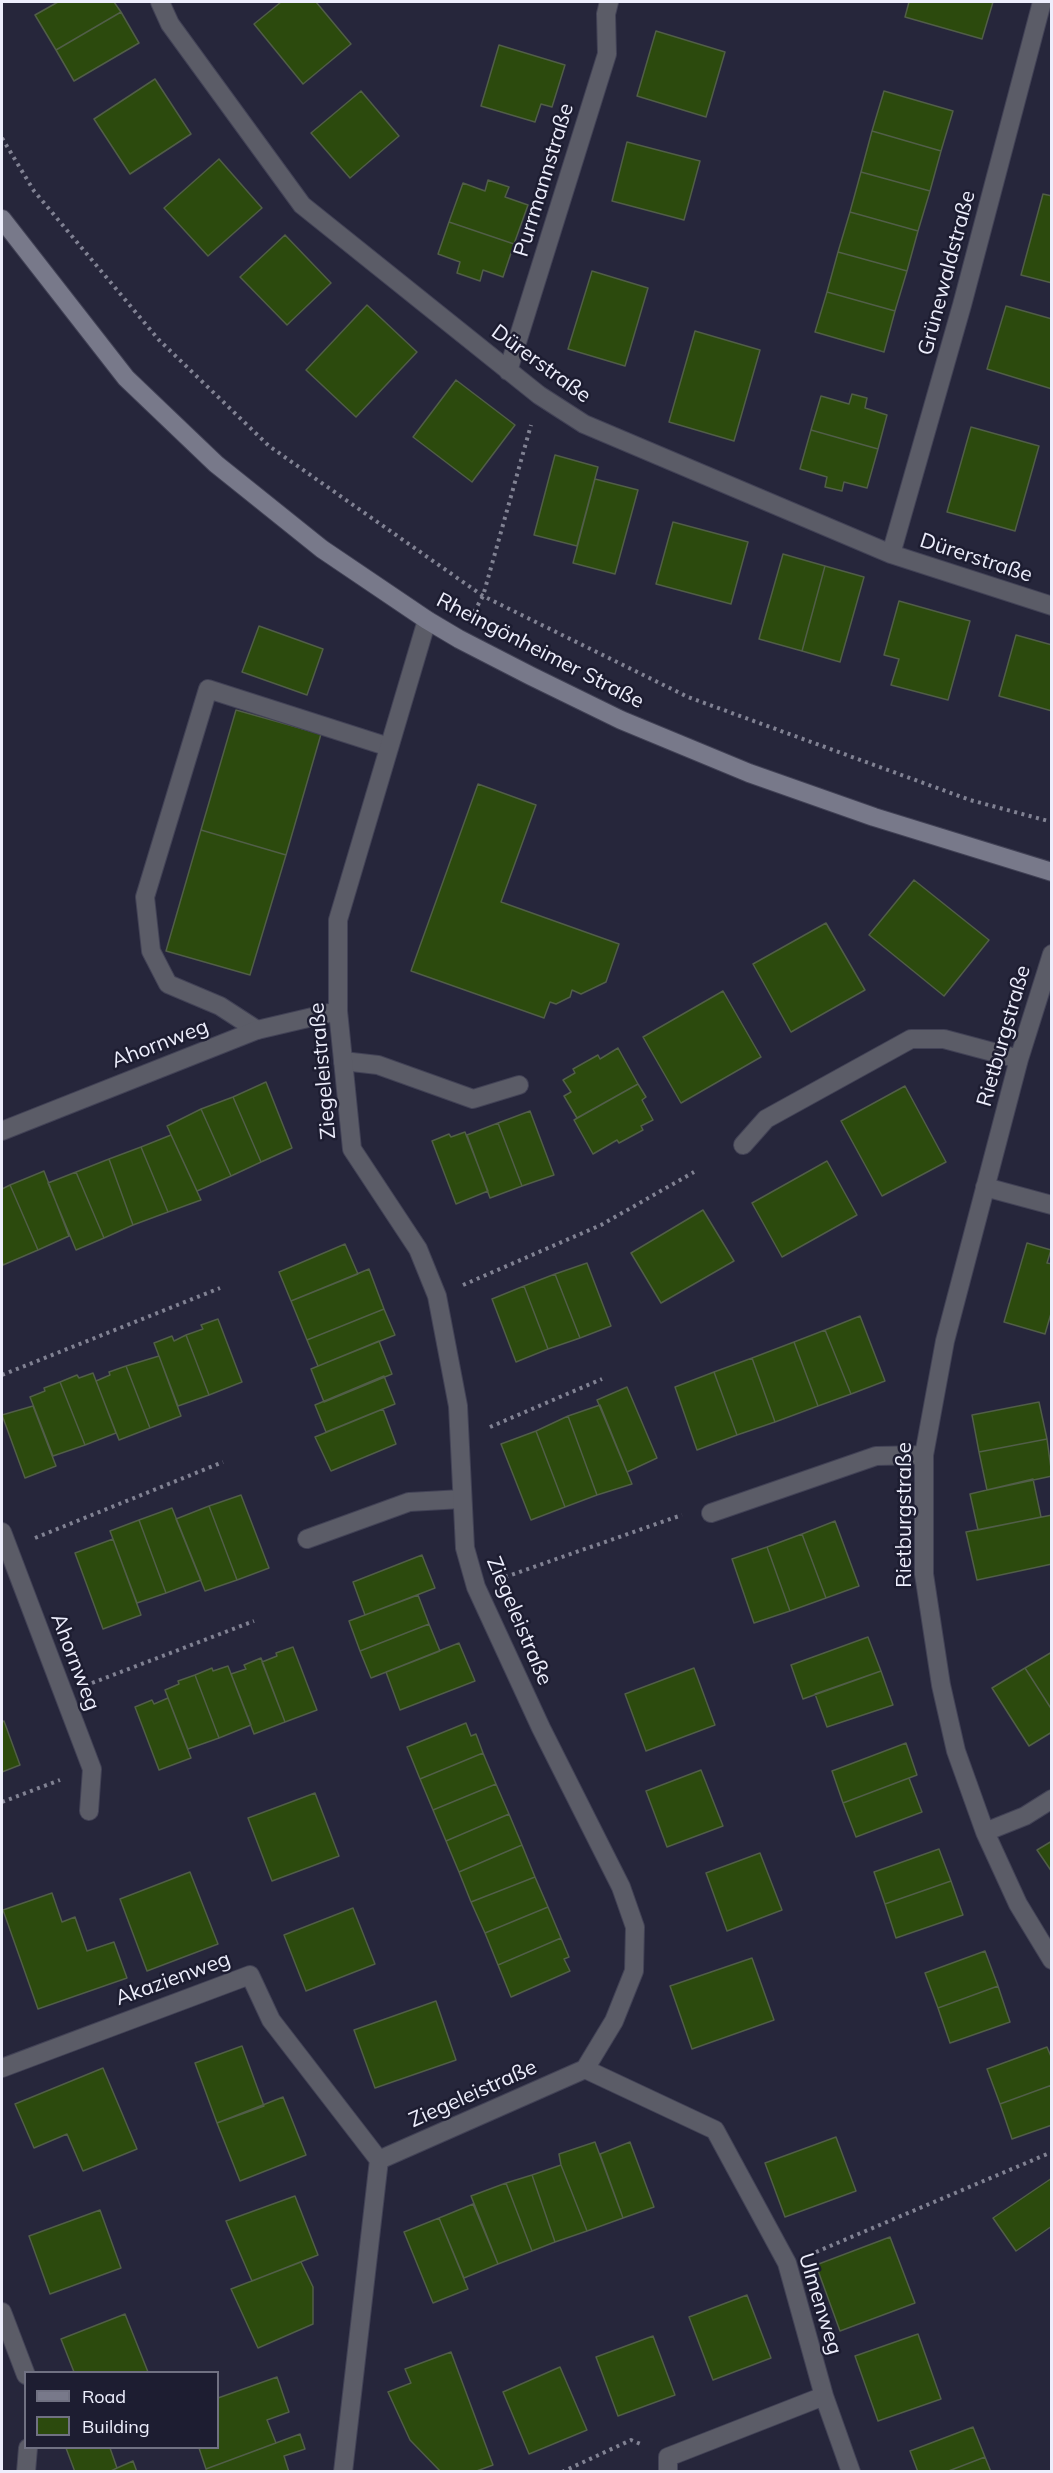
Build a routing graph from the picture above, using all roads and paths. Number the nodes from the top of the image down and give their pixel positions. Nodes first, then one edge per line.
1 (160, 2) edge
2 (609, 2) edge
3 (1042, 2) edge
4 (2, 138) edge
5 (2, 219) edge
6 (508, 371) junction
7 (539, 395) junction
8 (891, 554) junction
9 (483, 597) junction
10 (1052, 606) edge
11 (427, 620) junction
12 (459, 639) junction
13 (389, 747) junction
14 (1052, 822) edge
15 (1052, 872) edge
16 (1052, 954) edge
17 (338, 1011) junction
18 (257, 1030) junction
19 (1019, 1059) junction
20 (343, 1061) junction
21 (519, 1085) dead end
22 (2, 1131) edge
23 (743, 1145) dead end
24 (694, 1172) dead end
25 (985, 1187) junction
26 (1052, 1205) edge
27 (219, 1288) dead end
28 (437, 1296) junction
29 (2, 1375) edge
30 (602, 1379) dead end
31 (461, 1439) junction
32 (924, 1455) junction
33 (223, 1462) dead end
34 (462, 1499) junction
35 (711, 1513) joint
36 (308, 1539) dead end
37 (5, 1540) edge
38 (476, 1587) junction
39 (254, 1621) dead end
40 (63, 1695) junction
41 (92, 1769) junction
42 (1052, 1799) edge
43 (2, 1802) edge
44 (89, 1811) dead end
45 (985, 1832) junction
46 (1052, 1960) edge
47 (2, 2068) edge
48 (585, 2069) junction
49 (1052, 2152) edge
50 (379, 2160) junction
51 (788, 2264) junction
52 (2, 2312) edge
53 (24, 2371) edge
54 (824, 2396) junction
55 (28, 2449) edge
56 (668, 2464) edge
57 (26, 2472) edge
58 (344, 2472) edge
59 (562, 2472) edge
60 (851, 2472) edge

1 - 6 street, Dürerstraße
2 - 6 street, Purrmannstraße
3 - 8 street, Grünewaldstraße
4 - 9 path
5 - 11 street, Rheingönheimer Straße
6 - 7 street, Dürerstraße
7 - 8 street, Dürerstraße
7 - 9 path
8 - 10 street, Dürerstraße
9 - 12 path
9 - 14 path
11 - 12 street, Rheingönheimer Straße
11 - 13 street, Ziegeleistraße
12 - 15 street, Rheingönheimer Straße
13 - 17 street, Ziegeleistraße
13 - 18 street
16 - 19 street, Rietburgstraße
17 - 18 street, Ahornweg
17 - 20 street, Ziegeleistraße
18 - 22 street, Ahornweg
19 - 23 street
19 - 25 street, Rietburgstraße
20 - 21 street
20 - 28 street, Ziegeleistraße
24 - 28 path
25 - 26 street
25 - 32 street, Rietburgstraße
27 - 29 path
28 - 31 street, Ziegeleistraße
30 - 31 path
31 - 34 street, Ziegeleistraße
32 - 35 street
32 - 45 street, Rietburgstraße
33 - 37 path
34 - 36 street
34 - 38 street, Ziegeleistraße
35 - 38 path
37 - 40 street, Ahornweg
38 - 48 street, Ziegeleistraße
39 - 40 path
40 - 41 street, Ahornweg
41 - 43 path
41 - 44 street, Ahornweg
42 - 45 street
45 - 46 street, Rietburgstraße
47 - 50 street, Akazienweg
48 - 50 street, Ziegeleistraße
48 - 51 street, Ulmenweg
49 - 51 path
50 - 58 street
51 - 54 street, Ulmenweg
52 - 53 street
54 - 56 street
54 - 60 street, Ulmenweg
55 - 57 street
56 - 59 path

